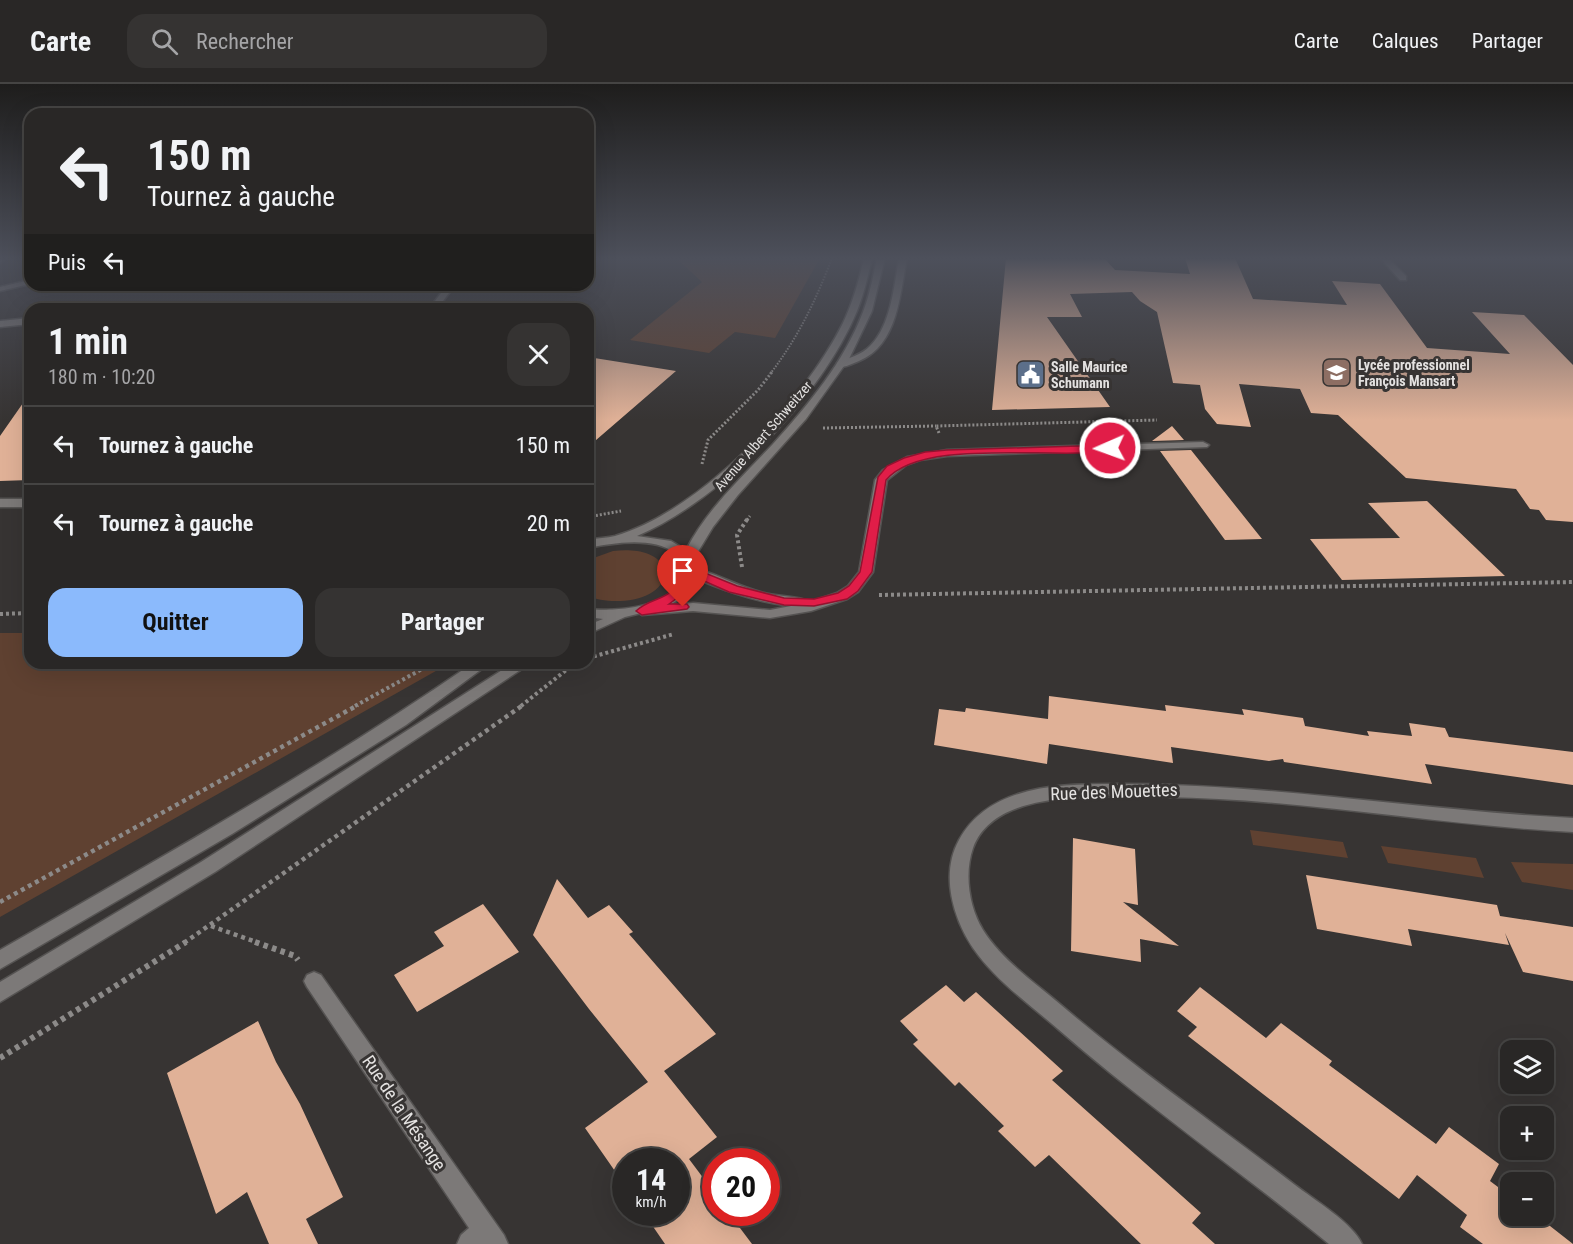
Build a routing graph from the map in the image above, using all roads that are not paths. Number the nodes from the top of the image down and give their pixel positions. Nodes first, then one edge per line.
1 (851, 312) edge
2 (867, 312) edge
3 (891, 312) edge
4 (24, 322) edge
5 (0, 324) edge
6 (840, 365) junction
7 (1203, 445) dead end
8 (0, 503) edge
9 (24, 503) edge
10 (620, 538) junction
11 (594, 543) edge
12 (687, 566) junction
13 (837, 598) junction
14 (642, 611) junction
15 (594, 613) edge
16 (626, 614) junction
17 (594, 627) edge
18 (474, 669) edge
19 (515, 669) edge
20 (1573, 825) edge
21 (0, 960) edge
22 (314, 981) road end
23 (0, 993) edge
24 (483, 1240) edge
25 (1348, 1244) edge

1 - 10 main road, Avenue Albert Schweitzer
2 - 6 main road, Avenue Albert Schweitzer
3 - 6 main road
4 - 5 main road
6 - 12 main road, Avenue Albert Schweitzer
7 - 13 main road
8 - 9 main road
10 - 11 main road
10 - 12 main road
12 - 13 main road
12 - 14 main road, Avenue Albert Schweitzer
13 - 14 main road
14 - 16 main road
15 - 16 main road
16 - 17 main road
18 - 21 main road
19 - 23 main road
20 - 25 main road, Rue des Mouettes
22 - 24 main road, Rue de la Mésange

